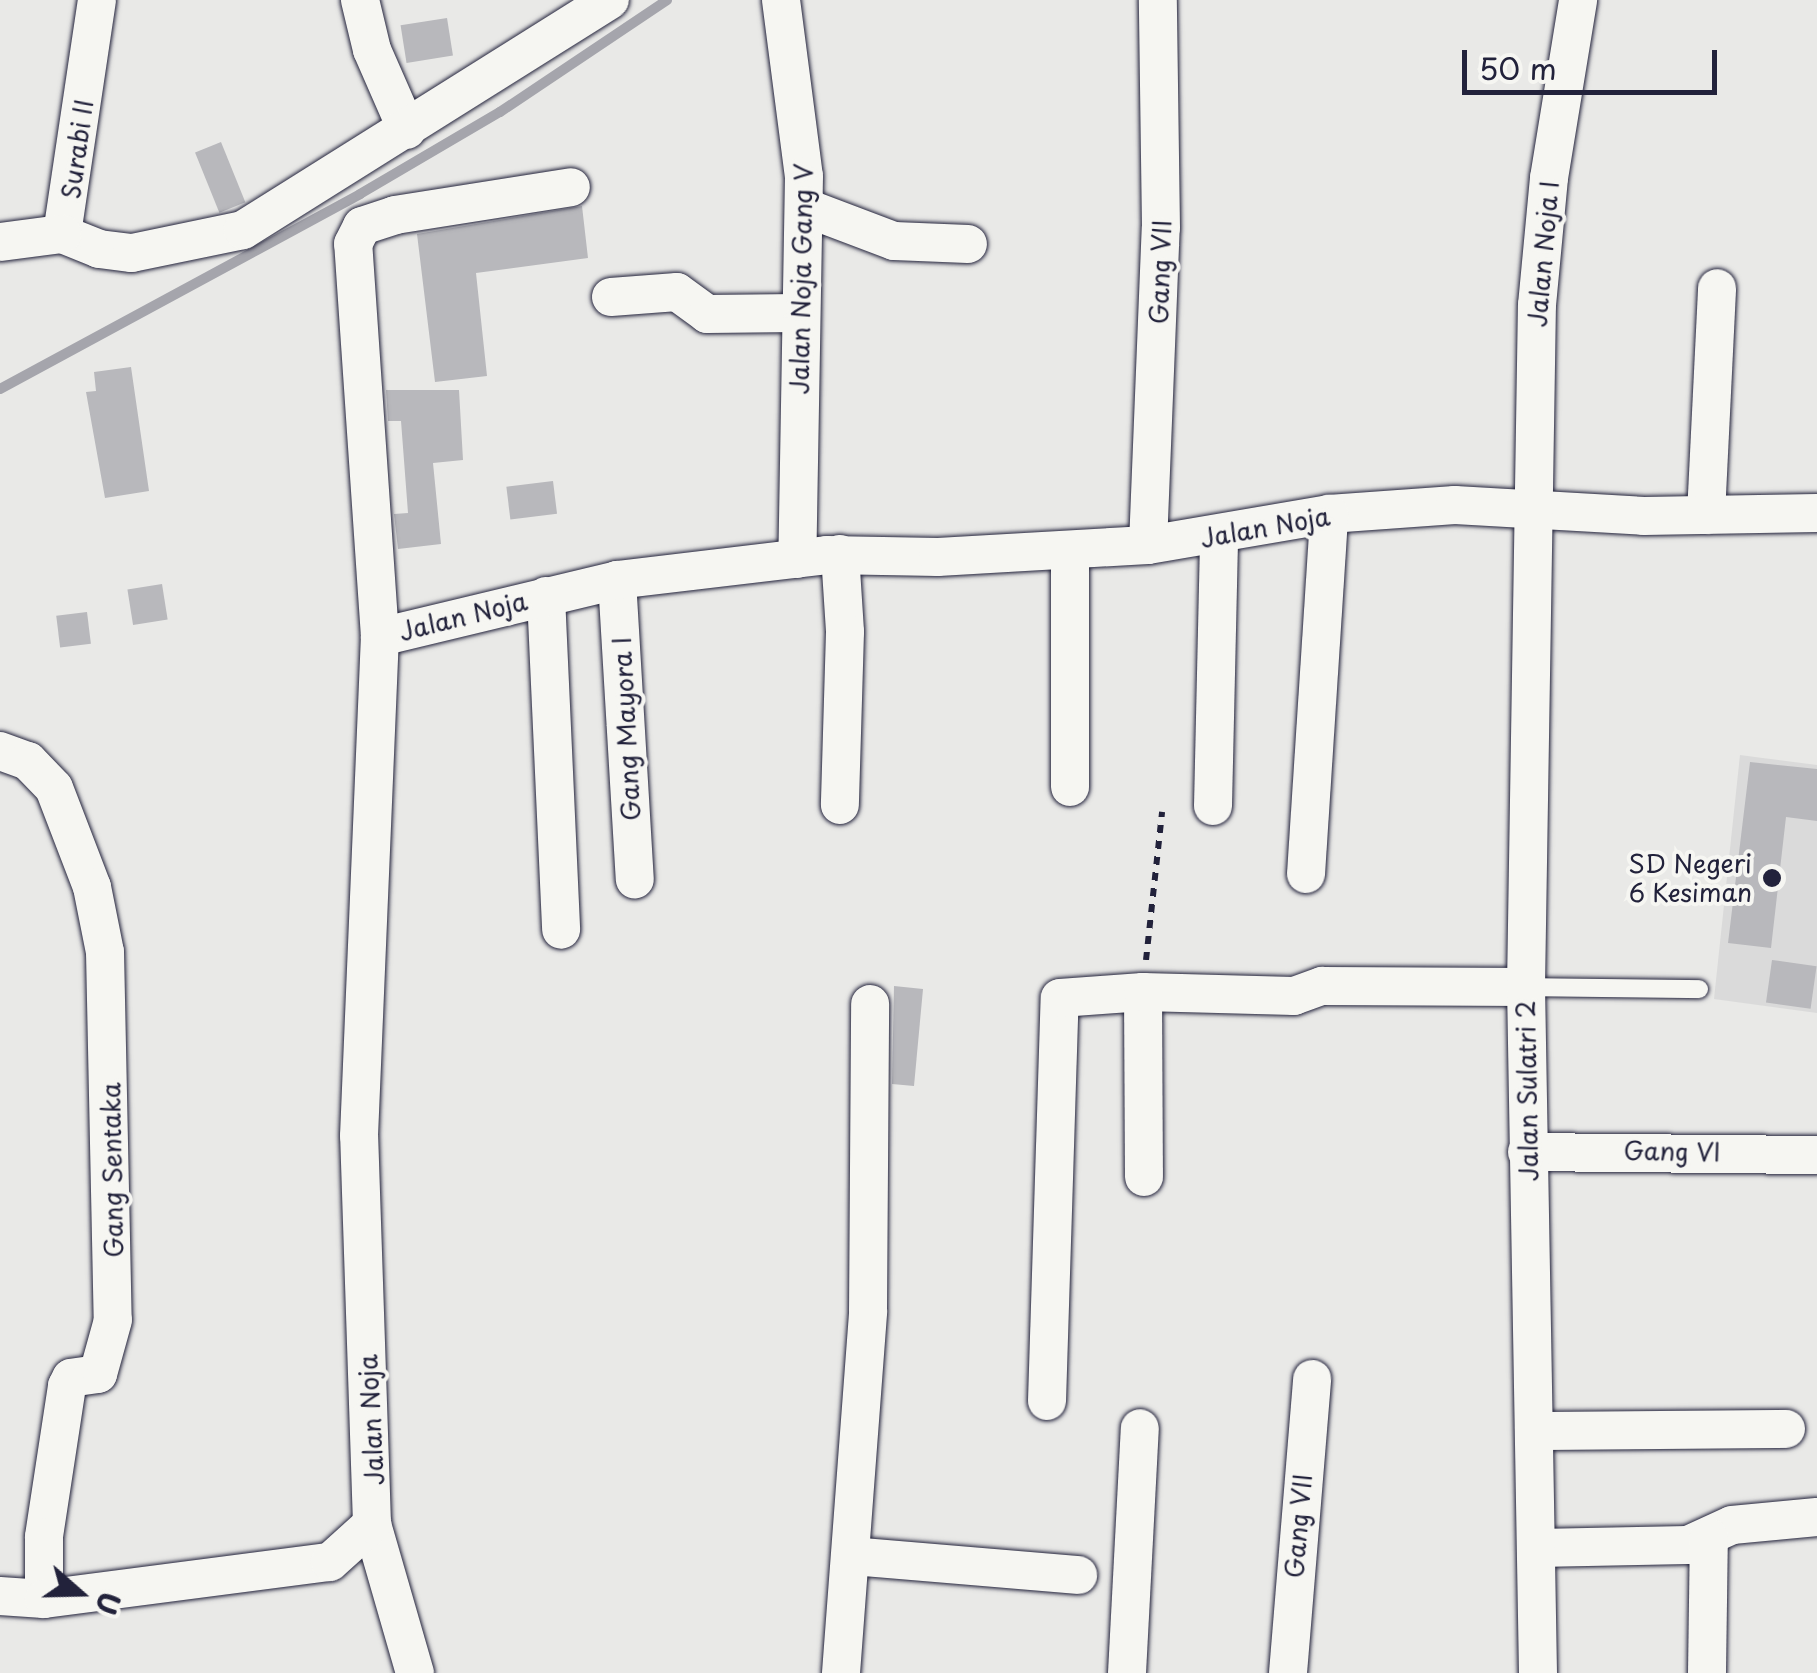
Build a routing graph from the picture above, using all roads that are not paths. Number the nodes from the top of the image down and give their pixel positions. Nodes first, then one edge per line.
1 (97, 0) edge
2 (360, 0) edge
3 (782, 0) edge
4 (1158, 0) edge
5 (1578, 0) edge
6 (589, 7) edge
7 (406, 130) junction
8 (570, 187) dead end
9 (804, 207) junction
10 (62, 234) junction
11 (0, 242) edge
12 (968, 244) dead end
13 (1717, 288) dead end
14 (611, 297) dead end
15 (798, 313) junction
16 (1537, 510) junction
17 (1817, 513) edge
18 (1329, 514) junction
19 (1706, 515) junction
20 (1219, 536) junction
21 (1148, 544) junction
22 (1070, 550) junction
23 (840, 554) junction
24 (796, 559) junction
25 (617, 580) junction
26 (546, 596) junction
27 (380, 636) junction
28 (0, 752) edge
29 (1070, 787) dead end
30 (840, 805) dead end
31 (1214, 806) dead end
32 (1306, 874) dead end
33 (635, 879) dead end
34 (561, 930) dead end
35 (1526, 987) junction
36 (1700, 989) dead end
37 (1143, 992) junction
38 (870, 1004) dead end
39 (1527, 1152) junction
40 (1817, 1155) edge
41 (1144, 1177) dead end
42 (1312, 1379) dead end
43 (1047, 1401) dead end
44 (1140, 1428) dead end
45 (1786, 1429) dead end
46 (1534, 1431) junction
47 (1817, 1517) edge
48 (372, 1524) junction
49 (1709, 1537) junction
50 (1537, 1548) junction
51 (851, 1556) junction
52 (330, 1562) junction
53 (1078, 1575) dead end
54 (391, 1582) junction
55 (0, 1596) edge
56 (44, 1599) junction
57 (415, 1673) edge
58 (842, 1673) edge
59 (1127, 1673) edge
60 (1288, 1673) edge
61 (1538, 1673) edge
62 (1707, 1673) edge

1 - 10 street, Surabi II
2 - 7 street
3 - 9 street, Jalan Noja Gang V
4 - 21 street, Gang VII
5 - 16 street, Jalan Noja I
6 - 7 street
7 - 10 street
8 - 27 street
9 - 12 street
9 - 15 street, Jalan Noja Gang V
10 - 11 street, Surabi II
13 - 19 street
14 - 15 street
15 - 24 street, Jalan Noja Gang V
16 - 18 street, Jalan Noja
16 - 19 street, Jalan Noja
16 - 35 street, Jalan Sulatri 2
17 - 19 street, Jalan Noja
18 - 20 street, Jalan Noja
18 - 32 street
20 - 21 street, Jalan Noja
20 - 31 street
21 - 22 street, Jalan Noja
22 - 23 street, Jalan Noja
22 - 29 street
23 - 24 street, Jalan Noja
23 - 30 street
24 - 25 street, Jalan Noja
25 - 26 street, Jalan Noja
25 - 33 street, Gang Mayora I
26 - 27 street, Jalan Noja
26 - 34 street
27 - 48 street, Jalan Noja
28 - 56 street, Gang Sentaka
35 - 36 lane
35 - 37 street
35 - 39 street, Jalan Sulatri 2
37 - 41 street
37 - 43 street
38 - 51 street
39 - 40 street, Gang VI
39 - 46 street, Jalan Sulatri 2
42 - 60 street, Gang VII
44 - 59 street
45 - 46 street
46 - 50 street, Jalan Sulatri 2
47 - 49 street
48 - 52 street
48 - 54 street, Jalan Noja
49 - 50 street
49 - 62 street
50 - 61 street, Jalan Sulatri 2
51 - 53 street
51 - 58 street
52 - 54 street
52 - 56 street
54 - 57 street, Jalan Noja
55 - 56 street

